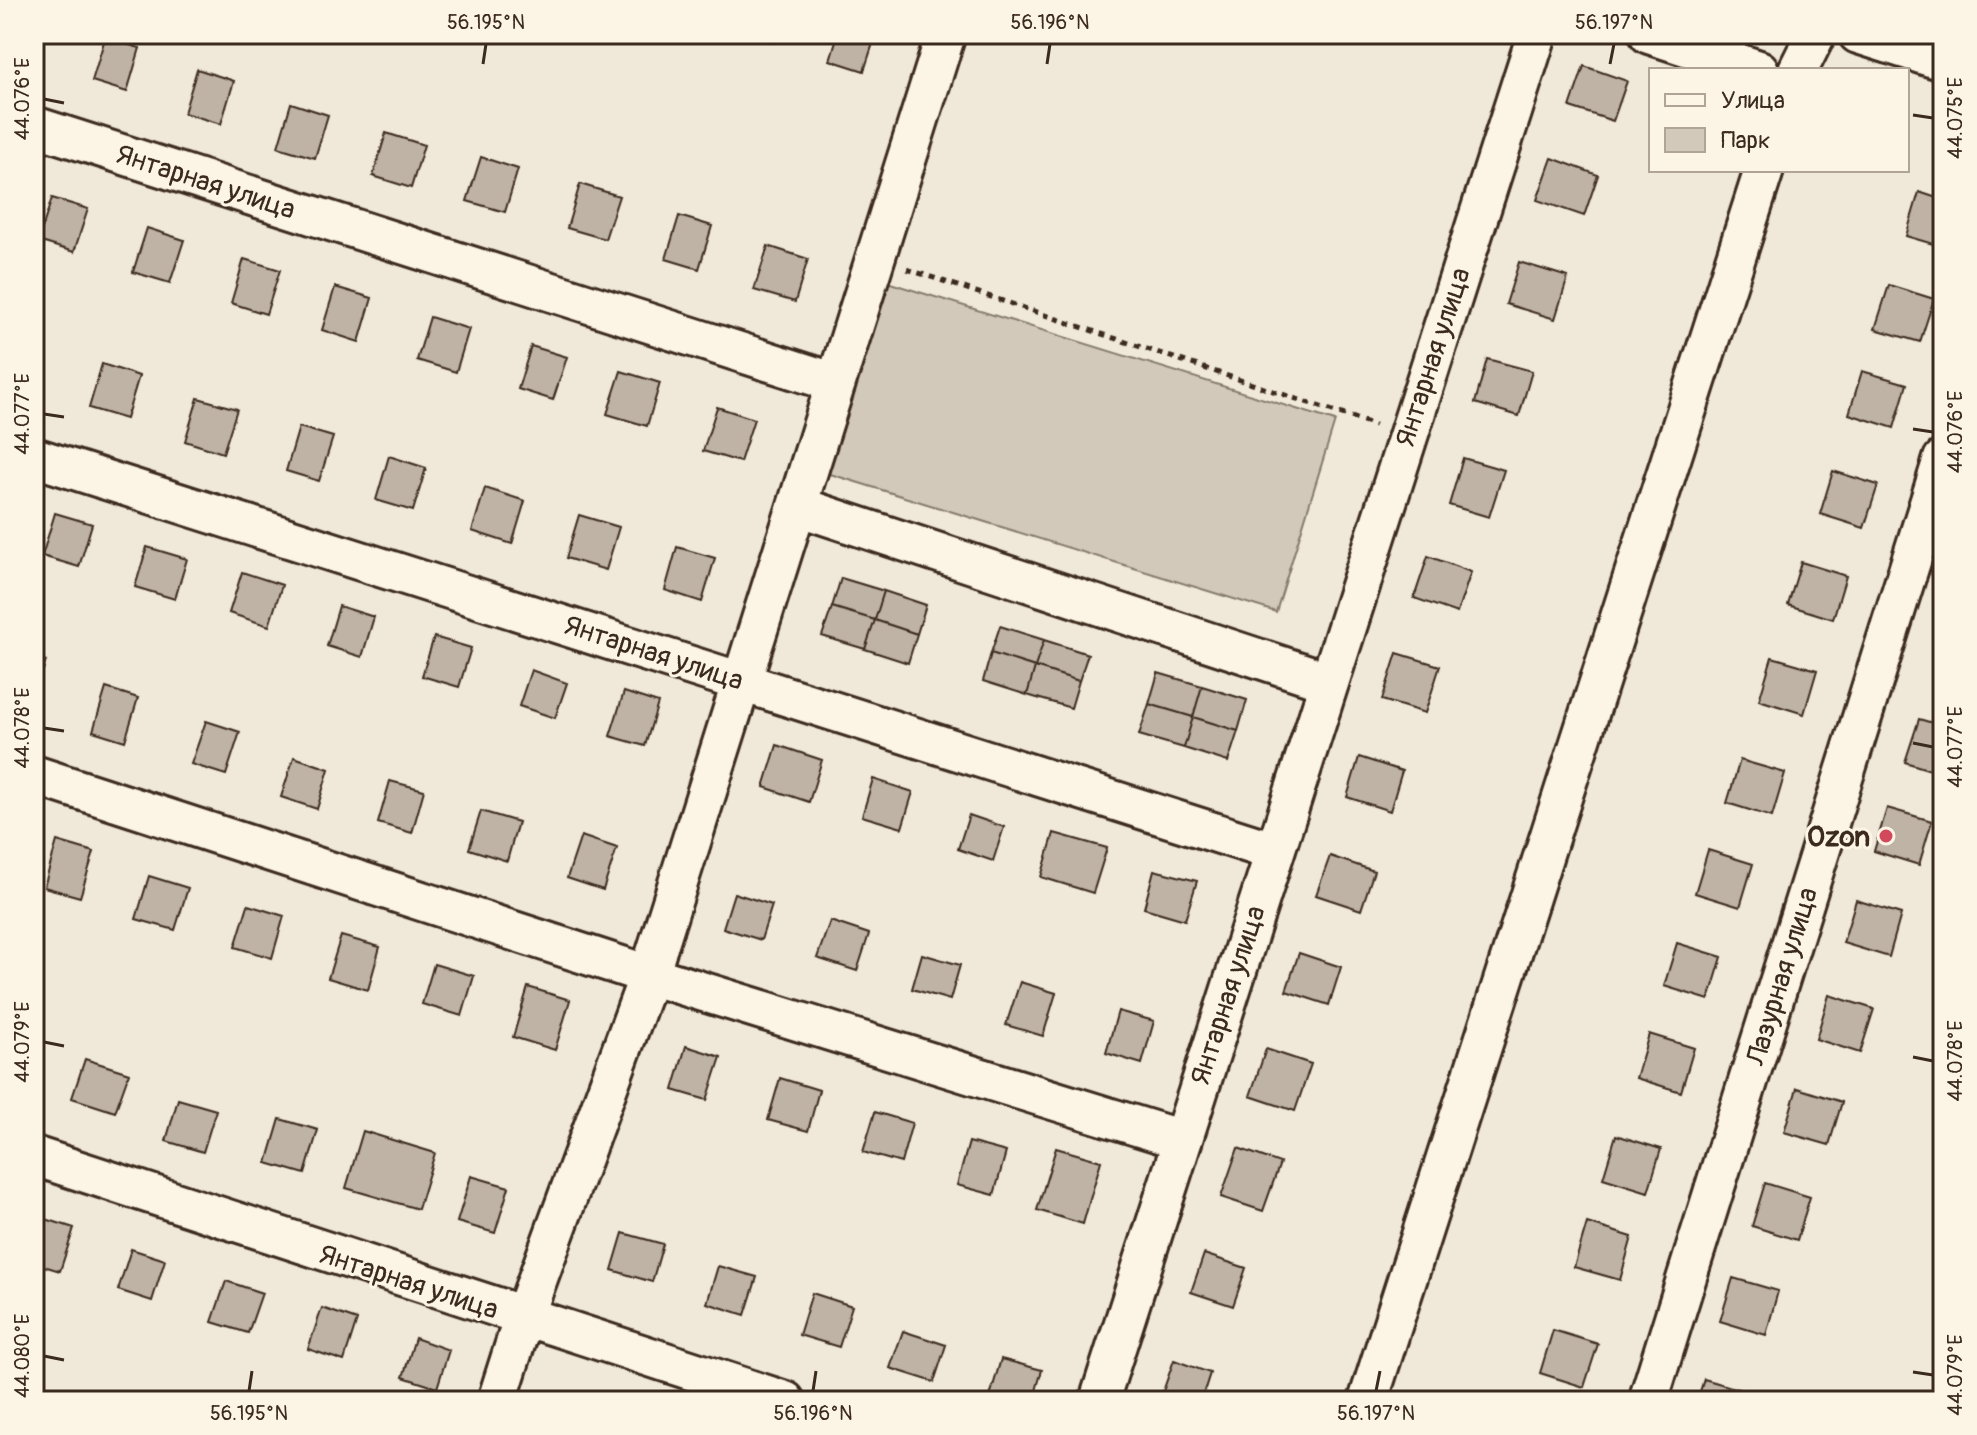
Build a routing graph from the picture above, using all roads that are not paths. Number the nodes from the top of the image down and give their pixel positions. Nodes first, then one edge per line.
1 (946, 34) edge
2 (1537, 34) edge
3 (1649, 34) edge
4 (1816, 34) edge
5 (1858, 34) edge
6 (1943, 61) edge
7 (1753, 68) edge
8 (1799, 68) edge
9 (34, 126) edge
10 (1763, 172) edge
11 (836, 383) junction
12 (34, 457) edge
13 (1943, 459) edge
14 (797, 506) junction
15 (742, 680) junction
16 (1327, 681) junction
17 (34, 775) edge
18 (1273, 851) junction
19 (649, 975) junction
20 (1182, 1140) junction
21 (34, 1156) edge
22 (523, 1319) junction
23 (497, 1401) edge
24 (785, 1401) edge
25 (1099, 1401) edge
26 (1368, 1401) edge
27 (1648, 1401) edge

1 - 11 street
2 - 16 street, Янтарная улица
3 - 7 street
4 - 8 street
5 - 6 street
9 - 11 street, Янтарная улица
10 - 26 street
11 - 14 street
12 - 15 street, Янтарная улица
13 - 27 street, Лазурная улица
14 - 15 street
14 - 16 street
15 - 18 street, Янтарная улица
15 - 19 street
16 - 18 street, Янтарная улица
17 - 19 street
18 - 20 street, Янтарная улица
19 - 20 street
19 - 22 street
20 - 25 street, Янтарная улица
21 - 22 street, Янтарная улица
22 - 23 street
22 - 24 street, Янтарная улица

